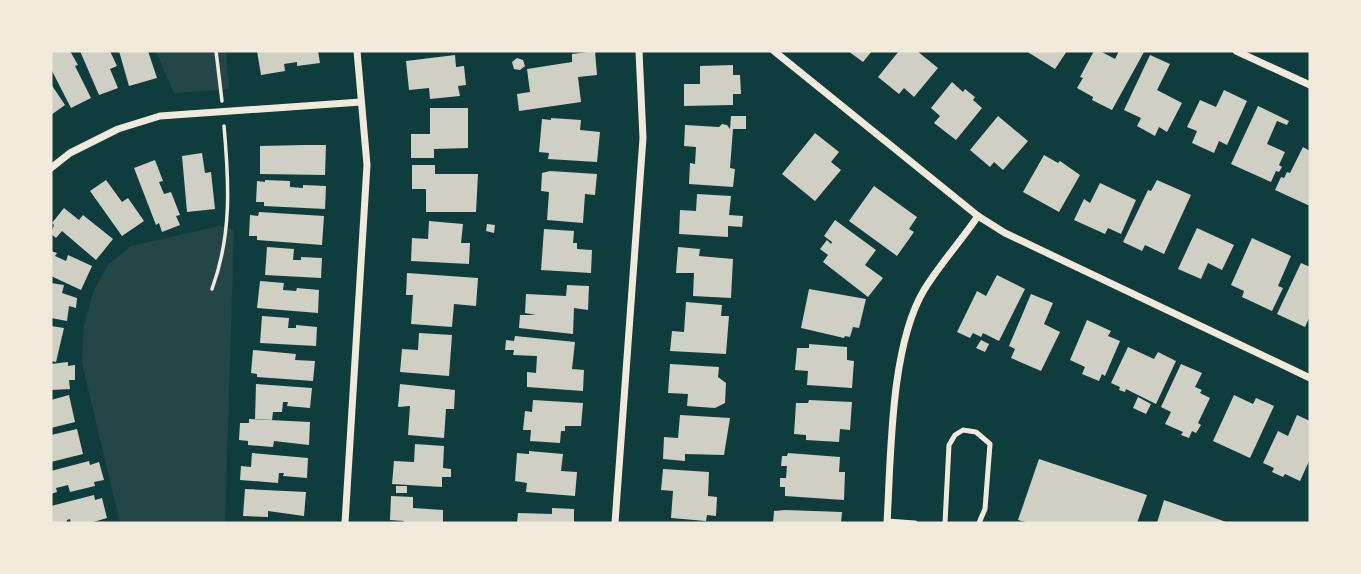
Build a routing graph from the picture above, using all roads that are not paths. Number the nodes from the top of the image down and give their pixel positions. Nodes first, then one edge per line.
1 (357, 51) edge
2 (639, 51) edge
3 (774, 51) edge
4 (1236, 51) edge
5 (1310, 85) edge
6 (361, 102) junction
7 (51, 168) edge
8 (978, 216) junction
9 (1310, 378) edge
10 (887, 522) edge
11 (345, 523) edge
12 (615, 523) edge
13 (915, 523) edge
14 (945, 523) edge
15 (979, 523) edge

1 - 6 street
2 - 12 street
3 - 8 street
4 - 5 street
6 - 7 street
6 - 11 street
8 - 9 street
8 - 10 street
10 - 13 lane
14 - 15 lane

